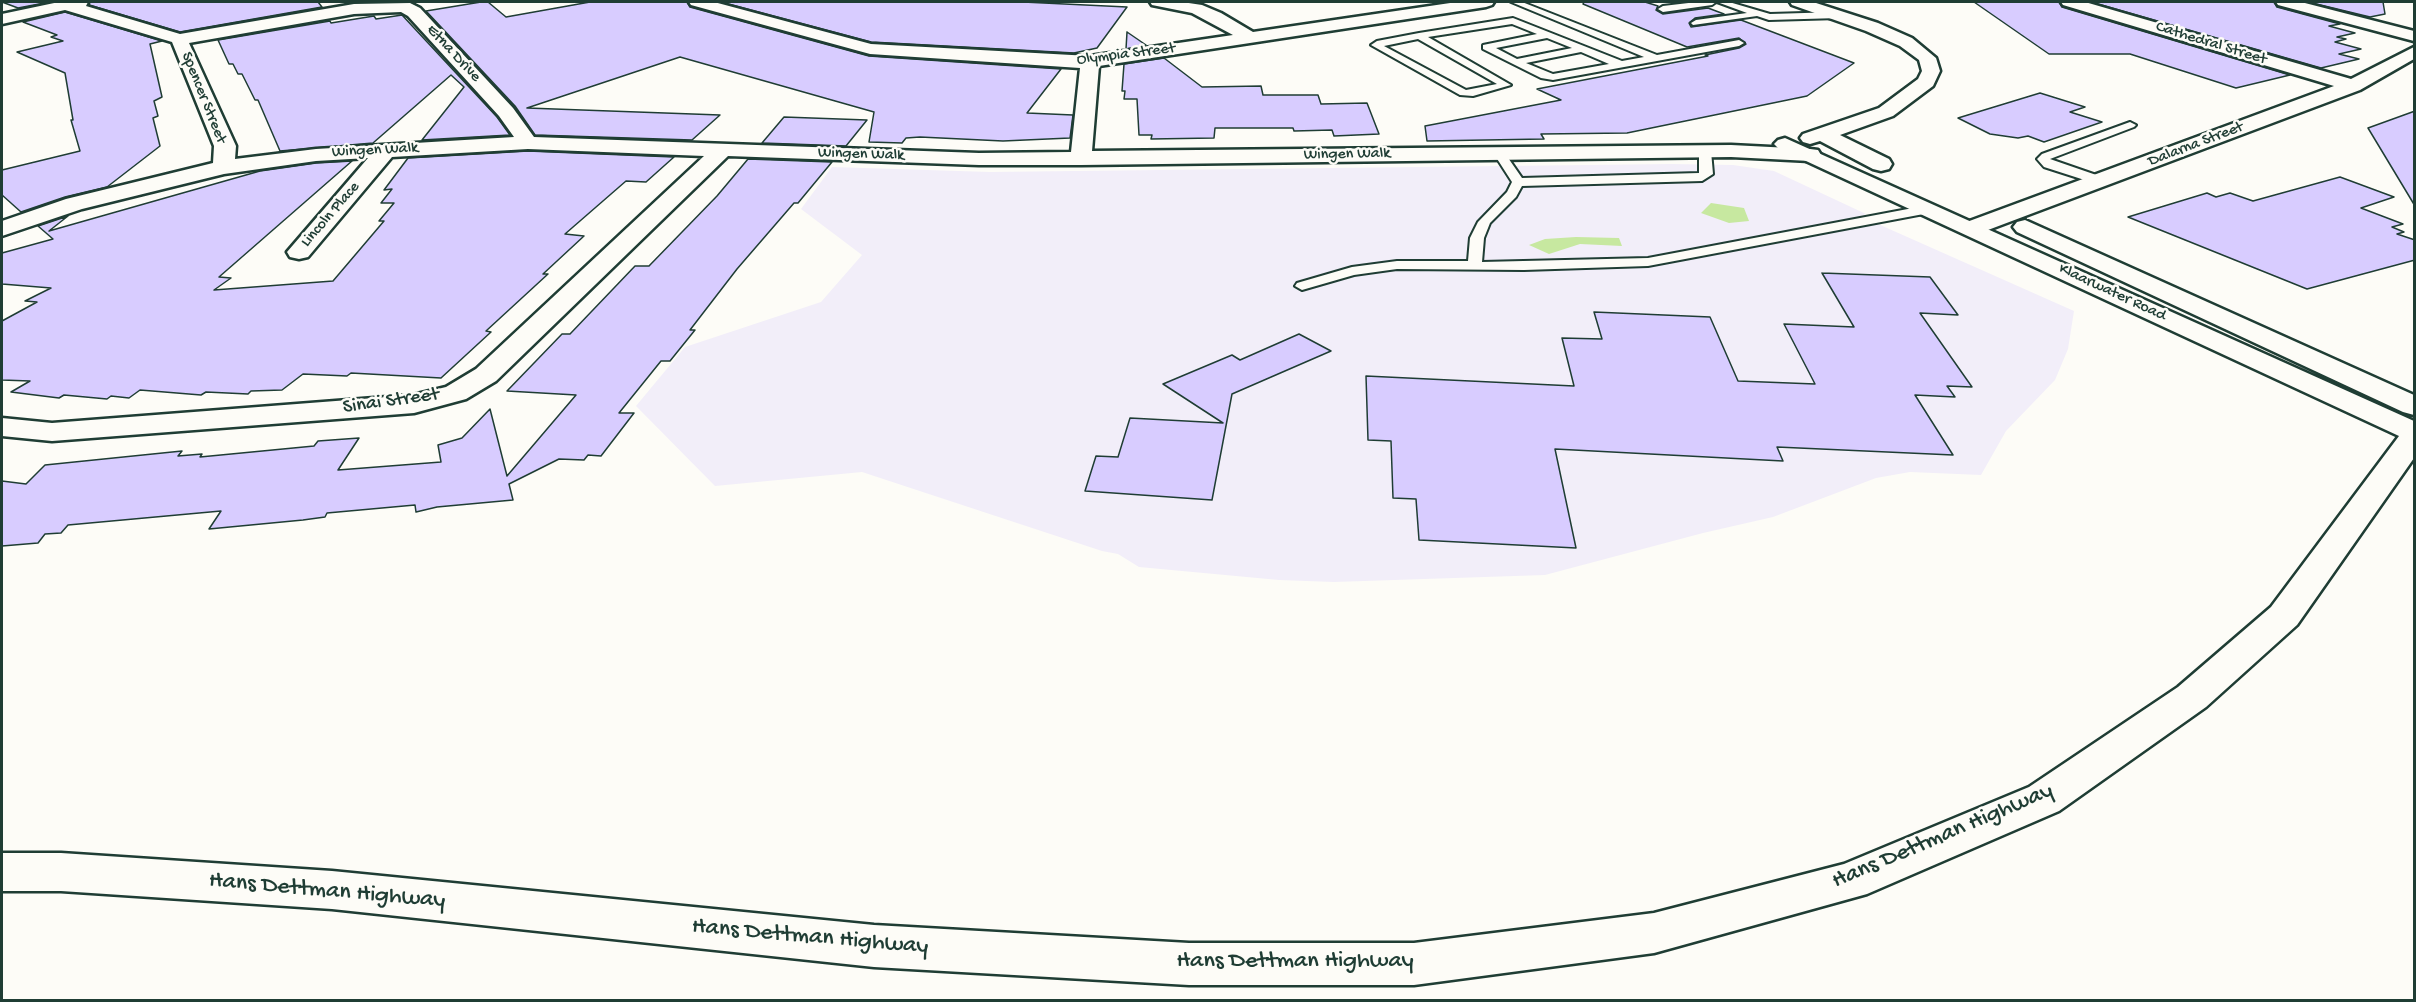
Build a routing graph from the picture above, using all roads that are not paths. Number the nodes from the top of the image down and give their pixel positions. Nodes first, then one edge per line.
1 (697, 2) edge
2 (1158, 2) edge
3 (1486, 2) edge
4 (1515, 2) edge
5 (1712, 2) edge
6 (1721, 2) edge
7 (1798, 2) edge
8 (2069, 2) edge
9 (2284, 2) edge
10 (73, 3) edge
11 (1663, 9) dead end
12 (1758, 14) junction
13 (1839, 15) junction
14 (2, 19) edge
15 (1696, 23) dead end
16 (1548, 34) junction
17 (1419, 36) junction
18 (2415, 36) edge
19 (1250, 38) junction
20 (179, 39) junction
21 (1739, 43) dead end
22 (1583, 50) junction
23 (1655, 58) junction
24 (2410, 59) edge
25 (1090, 62) junction
26 (1516, 62) junction
27 (1618, 64) junction
28 (2353, 86) junction
29 (1886, 112) junction
30 (2130, 125) dead end
31 (528, 143) junction
32 (1785, 144) joint
33 (1817, 145) junction
34 (1849, 148) junction
35 (722, 150) junction
36 (386, 151) junction
37 (1705, 151) junction
38 (1731, 151) junction
39 (1500, 154) junction
40 (1081, 159) junction
41 (224, 167) junction
42 (2101, 181) junction
43 (1518, 182) junction
44 (1929, 208) junction
45 (2002, 216) junction
46 (1972, 228) junction
47 (2, 229) edge
48 (299, 252) dead end
49 (1475, 265) junction
50 (1302, 286) dead end
51 (2303, 355) junction
52 (2415, 380) edge
53 (2415, 406) edge
54 (2, 427) edge
55 (2415, 432) edge
56 (2415, 437) edge
57 (2398, 483) edge
58 (2, 872) edge

1 - 25 street, Olympia Street
2 - 19 street
3 - 19 street, Olympia Street
4 - 23 lane
5 - 11 lane
6 - 12 lane
7 - 13 street
8 - 28 street, Cathedral Street
9 - 18 street
10 - 14 street
10 - 20 street, Spencer Street
12 - 13 lane
12 - 15 lane
13 - 29 street
16 - 17 lane
16 - 22 lane
16 - 26 lane
17 - 17 lane
19 - 25 street, Olympia Street
20 - 31 street, Etna Drive
20 - 41 street, Spencer Street
21 - 23 lane
22 - 26 lane
22 - 27 lane
23 - 27 lane
24 - 28 street, Dalarna Street
25 - 40 street
26 - 27 lane
28 - 42 street, Dalarna Street
29 - 33 street
29 - 34 street
30 - 42 lane
31 - 35 street, Wingen Walk
31 - 36 street, Wingen Walk
32 - 33 street, Klaarwater Road
32 - 38 street, Wingen Walk
33 - 34 street, Klaarwater Road
33 - 38 street, Wingen Walk
33 - 44 street, Klaarwater Road
34 - 45 street, Klaarwater Road
35 - 40 street, Wingen Walk
35 - 54 street, Sinai Street
36 - 41 street, Wingen Walk
36 - 48 street, Lincoln Place
37 - 38 street, Wingen Walk
37 - 39 street, Wingen Walk
37 - 43 lane
39 - 40 street, Wingen Walk
39 - 43 lane
41 - 47 street, Wingen Walk
42 - 45 street, Dalarna Street
43 - 49 lane
44 - 46 street, Klaarwater Road
44 - 49 lane
45 - 46 street, Dalarna Street
45 - 51 street, Klaarwater Road
46 - 55 street, Klaarwater Road
49 - 50 lane
51 - 52 street
51 - 53 street, Klaarwater Road
56 - 57 street, Hans Dettman Highway
57 - 58 street, Hans Dettman Highway

